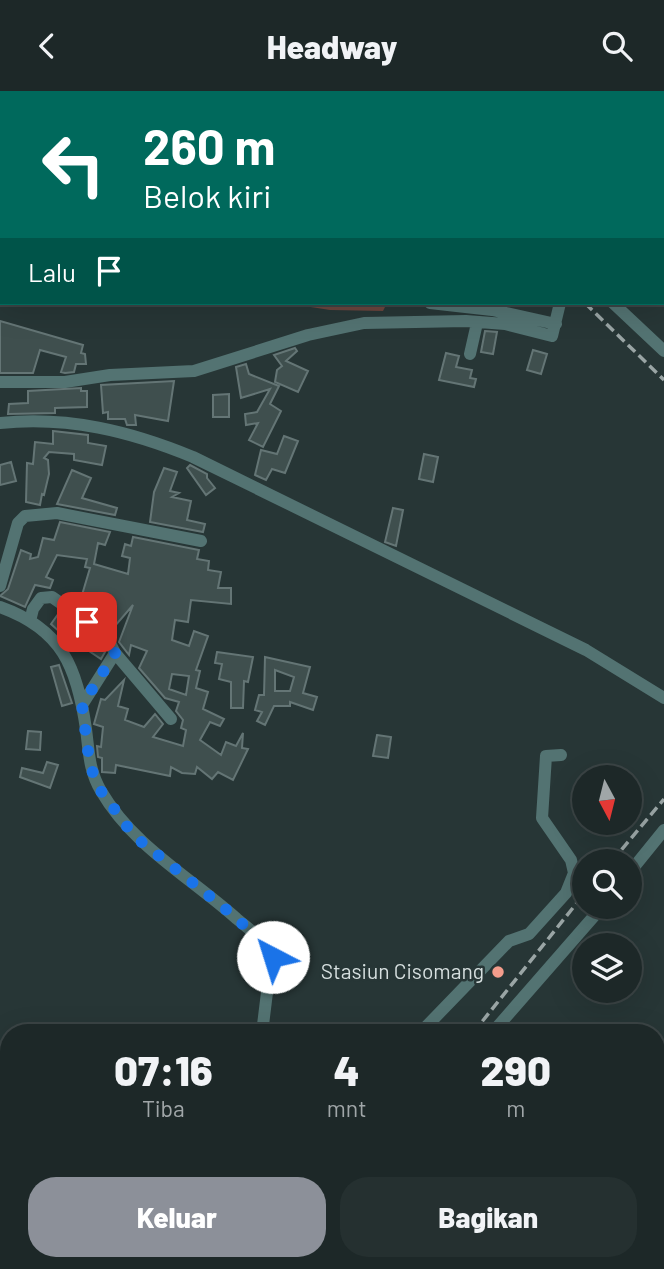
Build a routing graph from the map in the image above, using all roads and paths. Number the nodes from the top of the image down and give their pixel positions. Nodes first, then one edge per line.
1 (448, 305) edge
2 (559, 305) edge
3 (615, 305) edge
4 (477, 323) junction
5 (556, 324) junction
6 (664, 351) edge
7 (470, 354) dead end
8 (0, 382) edge
9 (0, 423) edge
10 (201, 541) dead end
11 (0, 586) edge
12 (0, 607) edge
13 (30, 621) junction
14 (115, 653) junction
15 (664, 698) edge
16 (82, 705) junction
17 (171, 719) dead end
18 (561, 755) dead end
19 (664, 830) edge
20 (642, 857) edge
21 (591, 919) edge
22 (263, 1024) edge
23 (429, 1024) edge
24 (500, 1024) edge

1 - 5 street
2 - 5 street
3 - 6 street
4 - 5 street
4 - 7 street
4 - 8 street
9 - 15 street
10 - 11 street
12 - 13 street
13 - 14 street
13 - 16 street
14 - 16 street
14 - 17 street
16 - 22 street
18 - 23 street
19 - 20 street
21 - 24 street

